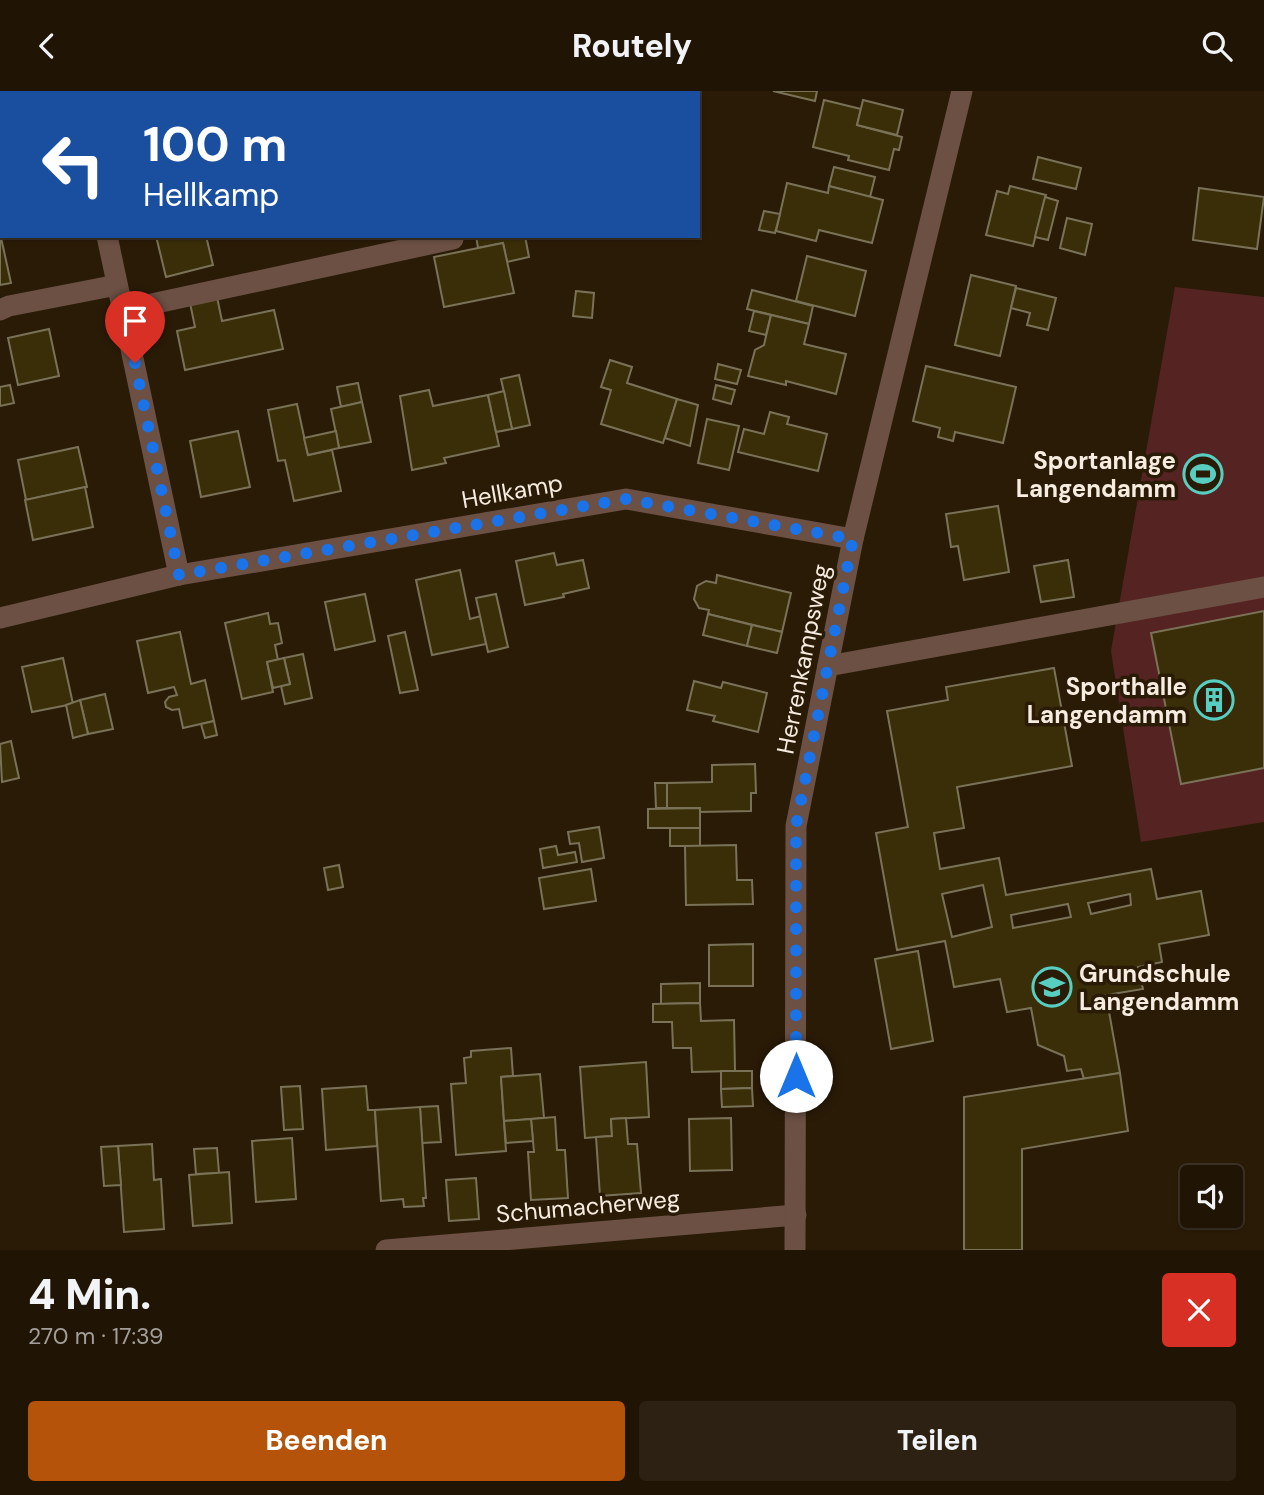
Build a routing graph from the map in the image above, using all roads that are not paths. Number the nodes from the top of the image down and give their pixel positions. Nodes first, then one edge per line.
1 (962, 91) edge
2 (107, 238) edge
3 (453, 239) dead end
4 (117, 285) junction
5 (0, 310) edge
6 (124, 310) junction
7 (853, 539) junction
8 (179, 575) junction
9 (1264, 587) edge
10 (0, 618) edge
11 (828, 666) junction
12 (796, 1215) junction
13 (386, 1250) edge
14 (795, 1250) edge

1 - 7 street, Herrenkampsweg
2 - 4 street
3 - 6 street
4 - 5 street
4 - 6 street
6 - 8 street
7 - 8 street, Hellkamp
7 - 11 street, Herrenkampsweg
8 - 10 street, Hellkamp
9 - 11 street
11 - 12 street, Herrenkampsweg
12 - 13 street, Schumacherweg
12 - 14 street, Herrenkampsweg

